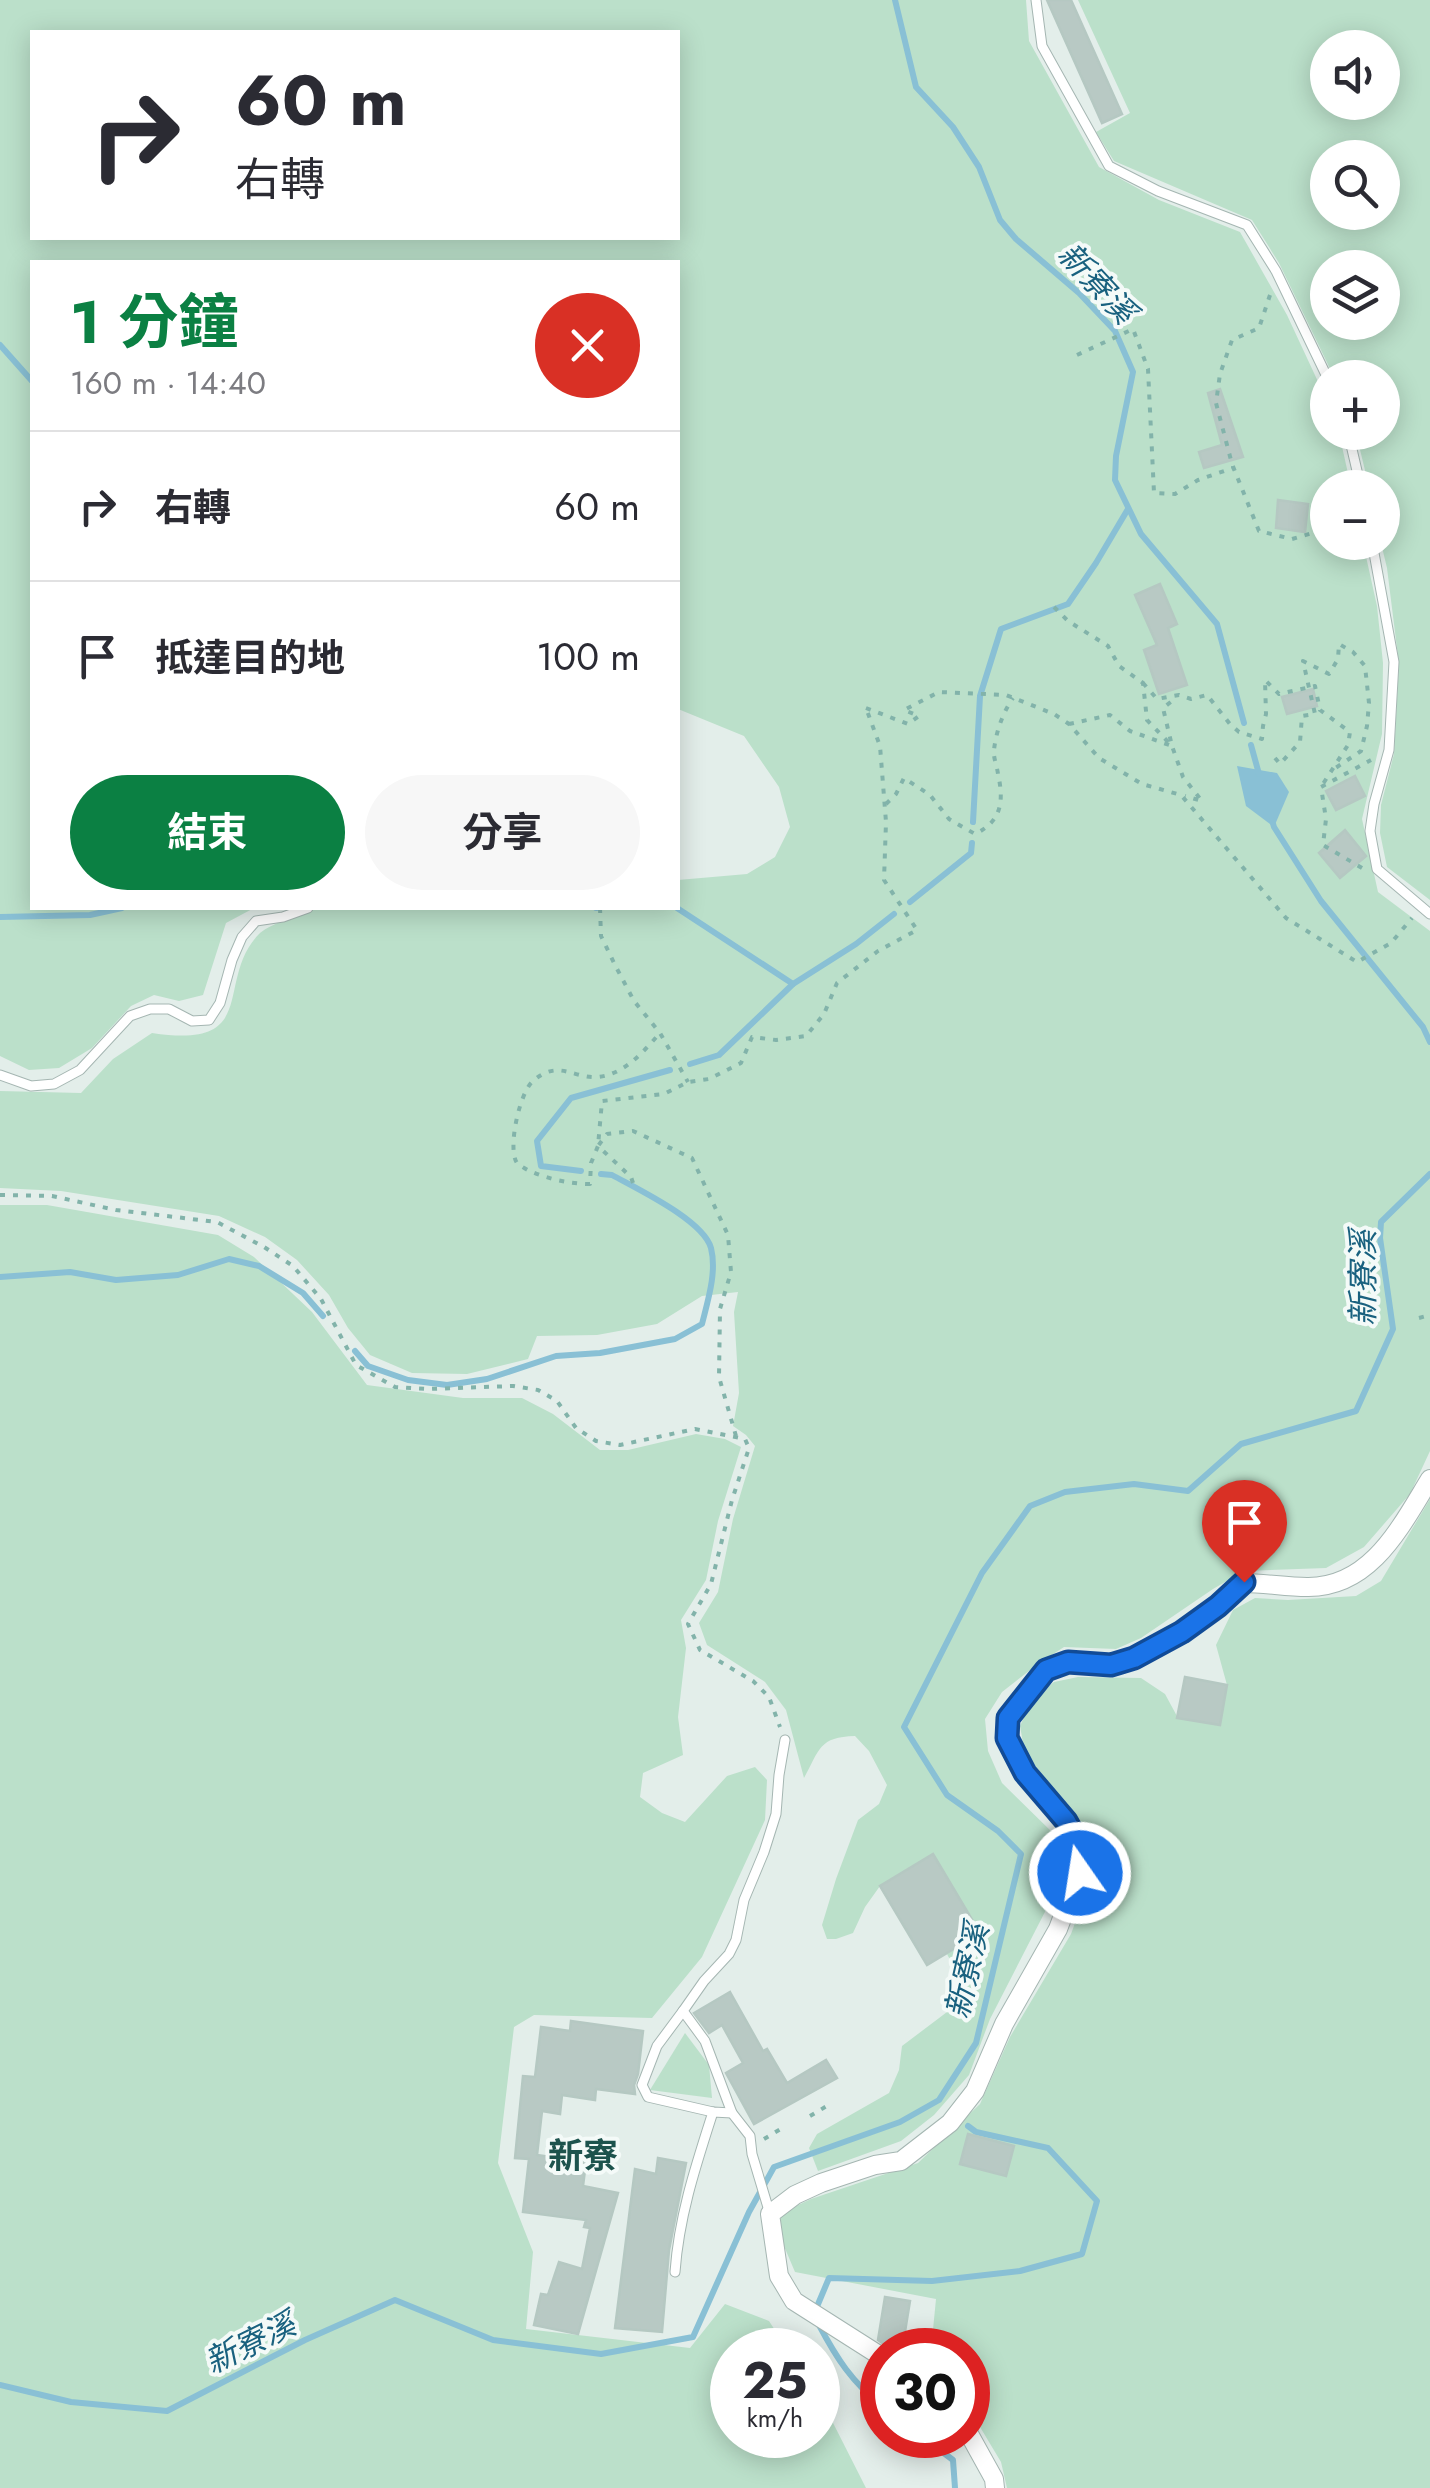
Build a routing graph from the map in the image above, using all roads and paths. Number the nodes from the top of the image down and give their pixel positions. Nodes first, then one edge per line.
1 (1036, 0) edge
2 (1276, 271) junction
3 (1077, 354) dead end
4 (1319, 360) edge
5 (1233, 466) junction
6 (1310, 534) edge
7 (1375, 560) edge
8 (1055, 609) dead end
9 (1143, 683) junction
10 (1180, 695) junction
11 (1013, 698) junction
12 (1069, 724) junction
13 (1172, 746) junction
14 (1389, 750) junction
15 (1275, 758) dead end
16 (1330, 772) junction
17 (1321, 786) junction
18 (1181, 795) junction
19 (885, 804) junction
20 (1362, 868) dead end
21 (302, 910) edge
22 (600, 910) edge
23 (1426, 910) edge
24 (660, 1034) junction
25 (0, 1075) edge
26 (688, 1082) junction
27 (598, 1146) junction
28 (633, 1183) dead end
29 (0, 1195) edge
30 (1430, 1315) edge
31 (1419, 1318) dead end
32 (736, 1436) junction
33 (1430, 1479) edge
34 (785, 1740) joint
35 (683, 2011) junction
36 (832, 2103) dead end
37 (713, 2112) junction
38 (732, 2112) junction
39 (810, 2116) dead end
40 (768, 2205) junction
41 (676, 2272) dead end
42 (860, 2343) edge
43 (980, 2458) edge
44 (993, 2485) edge

1 - 2 lane
2 - 4 lane
2 - 5 path
3 - 5 path
5 - 6 path
7 - 14 lane
8 - 9 path
9 - 10 path
9 - 13 path
10 - 13 path
10 - 16 path
11 - 12 path
11 - 19 path
11 - 19 path
12 - 13 path
12 - 18 path
13 - 18 path
14 - 17 path
14 - 23 lane
15 - 16 path
16 - 17 path
17 - 20 path
18 - 23 path
19 - 26 path
21 - 25 lane
22 - 24 path
24 - 26 path
24 - 27 path
26 - 27 path
27 - 28 path
27 - 32 path
29 - 32 path
30 - 31 path
32 - 34 path
33 - 40 street
34 - 35 lane
35 - 37 lane
35 - 38 lane
36 - 39 path
37 - 38 lane
37 - 41 lane
38 - 40 lane
40 - 42 street
43 - 44 street

